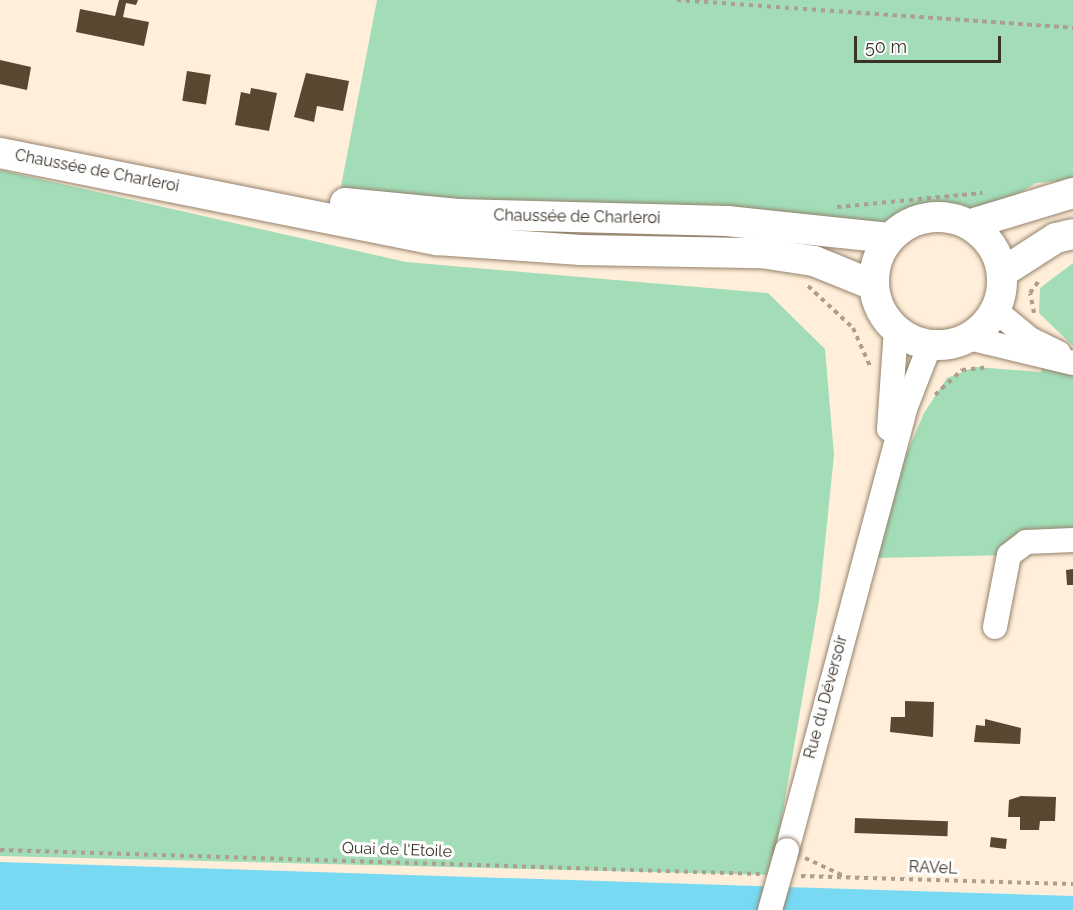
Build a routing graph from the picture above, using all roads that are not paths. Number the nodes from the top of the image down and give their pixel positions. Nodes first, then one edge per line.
1 (0, 153) edge
2 (1073, 193) edge
3 (264, 203) junction
4 (971, 224) junction
5 (1073, 234) edge
6 (889, 238) junction
7 (1003, 272) junction
8 (873, 285) junction
9 (996, 311) junction
10 (896, 330) junction
11 (969, 338) junction
12 (930, 345) junction
13 (1073, 359) edge
14 (1073, 363) edge
15 (884, 484) junction
16 (1073, 540) edge
17 (995, 627) dead end
18 (770, 910) edge

1 - 3 main road, Chaussée de Charleroi
2 - 4 main road
3 - 6 main road, Chaussée de Charleroi
3 - 8 main road, Chaussée de Charleroi
4 - 6 main road
4 - 7 main road
5 - 7 main road
6 - 8 main road
7 - 9 main road
8 - 10 main road
9 - 11 main road
9 - 13 street
10 - 12 main road
10 - 15 street, Rue du Déversoir
11 - 12 main road
11 - 14 street
12 - 15 street, Rue du Déversoir
15 - 18 street, Rue du Déversoir, bridge
16 - 17 street

